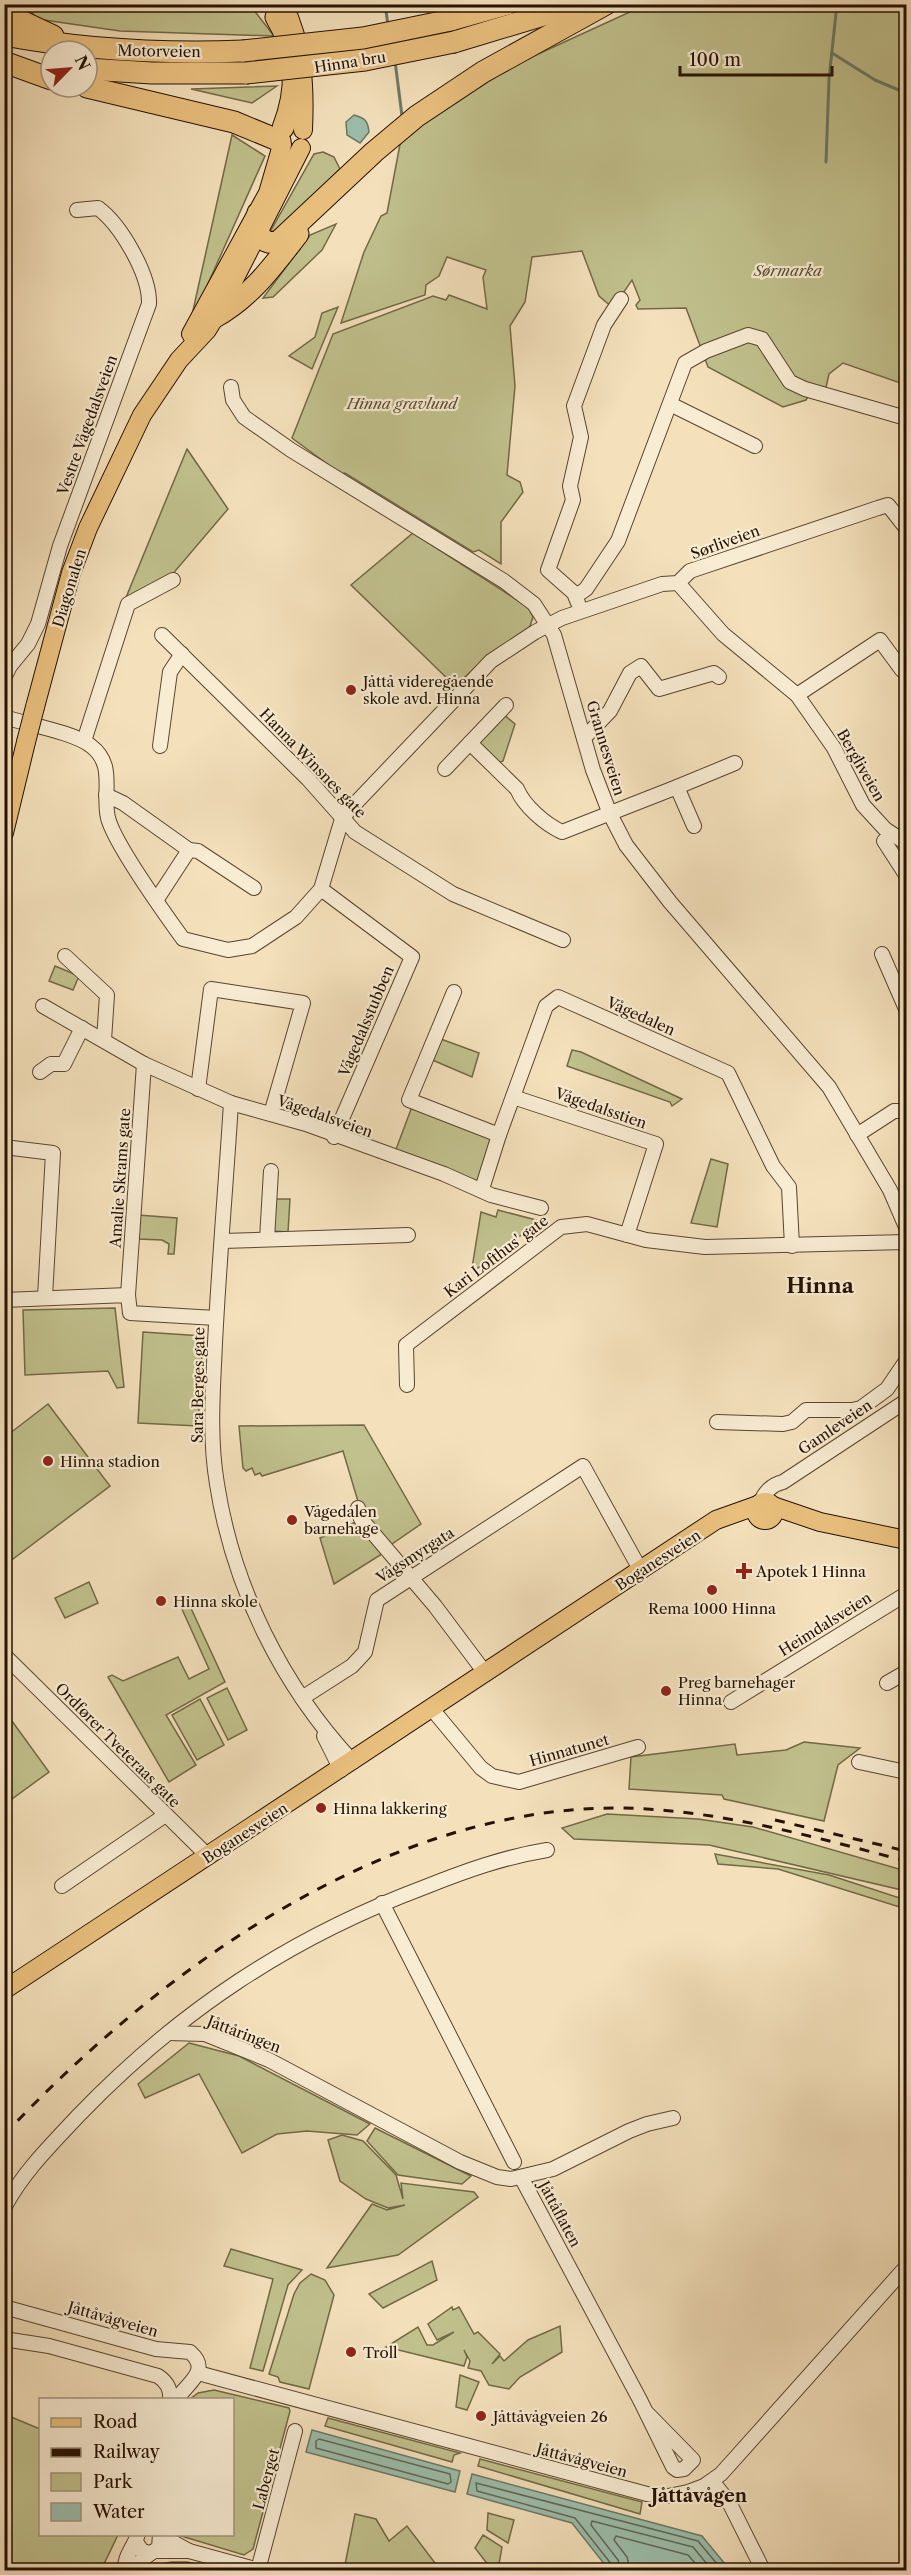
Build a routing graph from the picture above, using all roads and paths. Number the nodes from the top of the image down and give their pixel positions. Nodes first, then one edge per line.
1 (508, 4) edge
2 (580, 4) edge
3 (606, 4) edge
4 (4, 9) edge
5 (276, 9) edge
6 (4, 35) edge
7 (61, 39) edge
8 (39, 40) edge
9 (99, 48) edge
10 (243, 51) joint
11 (4, 57) edge
12 (4, 62) edge
13 (39, 62) edge
14 (99, 70) edge
15 (246, 73) joint
16 (39, 75) edge
17 (99, 90) edge
18 (288, 139) junction
19 (325, 197) junction
20 (77, 210) dead end
21 (258, 223) junction
22 (621, 299) dead end
23 (215, 317) junction
24 (179, 360) junction
25 (231, 387) dead end
26 (670, 404) junction
27 (906, 418) edge
28 (755, 446) dead end
29 (906, 528) edge
30 (172, 580) dead end
31 (678, 583) junction
32 (576, 596) junction
33 (580, 611) junction
34 (549, 625) junction
35 (162, 635) dead end
36 (182, 654) junction
37 (902, 670) dead end
38 (719, 677) dead end
39 (4, 678) edge
40 (797, 695) junction
41 (506, 705) dead end
42 (4, 717) edge
43 (584, 738) junction
44 (84, 741) junction
45 (470, 743) junction
46 (160, 746) dead end
47 (735, 763) dead end
48 (445, 769) dead end
49 (677, 787) junction
50 (106, 795) junction
51 (610, 814) junction
52 (342, 819) junction
53 (694, 826) dead end
54 (4, 833) edge
55 (884, 841) dead end
56 (906, 843) edge
57 (189, 850) junction
58 (902, 857) edge
59 (906, 874) edge
60 (254, 888) dead end
61 (321, 889) junction
62 (157, 899) junction
63 (563, 940) dead end
64 (882, 954) dead end
65 (65, 956) dead end
66 (454, 992) dead end
67 (43, 1006) dead end
68 (906, 1009) edge
69 (82, 1028) junction
70 (104, 1040) junction
71 (144, 1064) junction
72 (40, 1072) dead end
73 (198, 1089) junction
74 (513, 1097) junction
75 (231, 1103) junction
76 (906, 1112) edge
77 (271, 1114) junction
78 (499, 1135) junction
79 (857, 1135) junction
80 (334, 1137) junction
81 (4, 1147) edge
82 (271, 1171) dead end
83 (482, 1189) junction
84 (541, 1208) dead end
85 (906, 1227) edge
86 (408, 1235) dead end
87 (627, 1235) junction
88 (267, 1239) junction
89 (222, 1240) junction
90 (906, 1242) edge
91 (792, 1246) junction
92 (128, 1295) junction
93 (45, 1297) junction
94 (4, 1300) edge
95 (216, 1318) junction
96 (906, 1361) edge
97 (407, 1385) dead end
98 (906, 1401) edge
99 (852, 1410) junction
100 (717, 1422) dead end
101 (856, 1434) junction
102 (358, 1508) dead end
103 (766, 1509) junction
104 (906, 1540) edge
105 (641, 1571) junction
106 (411, 1578) junction
107 (906, 1594) edge
108 (4, 1655) edge
109 (906, 1672) edge
110 (486, 1674) junction
111 (887, 1683) dead end
112 (302, 1698) junction
113 (731, 1702) dead end
114 (432, 1709) junction
115 (638, 1748) dead end
116 (859, 1762) dead end
117 (347, 1766) junction
118 (906, 1772) edge
119 (164, 1816) junction
120 (547, 1850) dead end
121 (209, 1857) junction
122 (62, 1886) dead end
123 (382, 1903) junction
124 (4, 1990) edge
125 (168, 2033) junction
126 (673, 2118) dead end
127 (514, 2162) dead end
128 (521, 2177) junction
129 (4, 2208) edge
130 (906, 2267) edge
131 (4, 2307) edge
132 (4, 2339) edge
133 (198, 2373) junction
134 (170, 2398) edge
135 (179, 2398) edge
136 (295, 2431) dead end
137 (693, 2460) dead end
138 (712, 2481) junction
139 (160, 2536) edge
140 (162, 2536) edge
141 (137, 2538) edge
142 (189, 2551) junction
143 (153, 2552) junction
144 (258, 2570) edge
145 (127, 2571) edge
146 (763, 2571) edge

1 - 10 highway, Hinna bru, bridge
2 - 15 highway, Hinna bru, bridge
3 - 19 highway
4 - 7 highway
5 - 18 highway
6 - 8 highway, Motorveien
9 - 10 highway, Motorveien
11 - 13 highway
12 - 16 highway
14 - 15 highway, Motorveien
17 - 18 highway
18 - 21 main road, Diagonalen
19 - 21 highway
19 - 23 highway
20 - 39 street, Vestre Vågedalsveien
21 - 23 main road, Diagonalen
21 - 24 main road, Diagonalen
22 - 32 street
23 - 24 main road, Diagonalen
24 - 54 main road, Diagonalen, bridge
25 - 34 street, Grannesveien
26 - 27 street
26 - 28 street
26 - 32 street
29 - 31 street, Sørliveien
30 - 44 street
31 - 33 street, Sørliveien
31 - 40 street, Bergliveien
32 - 33 street
33 - 34 street, Sørliveien
34 - 43 street, Grannesveien
34 - 52 street, Sørliveien
35 - 36 street, Hanna Winsnes gate
36 - 46 street
36 - 52 street, Hanna Winsnes gate
37 - 40 street
38 - 43 street
40 - 56 street, Bergliveien
41 - 45 street
42 - 44 street
43 - 51 street, Grannesveien
44 - 50 street
45 - 48 street
45 - 51 street
47 - 49 street
49 - 51 street
49 - 53 street
50 - 57 street
50 - 62 street
51 - 79 street, Grannesveien
52 - 61 street
52 - 63 street, Hanna Winsnes gate
55 - 58 street
57 - 60 street
57 - 62 street
58 - 59 street
61 - 62 street
61 - 80 street, Vågedalsstubben
64 - 68 street
65 - 70 street
66 - 78 street
67 - 69 street, Vågedalsveien
69 - 70 street, Vågedalsveien
69 - 72 street
70 - 71 street, Vågedalsveien
71 - 73 street, Vågedalsveien
71 - 92 street, Amalie Skrams gate
73 - 75 street, Vågedalsveien
73 - 77 street
74 - 78 street, Vågedalen
74 - 87 street, Vågedalsstien
74 - 91 street, Vågedalen
75 - 77 street, Vågedalsveien
75 - 89 street, Sara Berges gate
76 - 79 street
77 - 80 street, Vågedalsveien
78 - 83 street, Vågedalen
79 - 85 street, Grannesveien
80 - 83 street, Vågedalsveien
81 - 93 street
82 - 88 street
83 - 84 street, Vågedalsveien
86 - 88 street
87 - 91 street, Kari Lofthus' gate
87 - 97 street, Kari Lofthus' gate
88 - 89 street
89 - 95 street, Sara Berges gate
90 - 91 street, Kari Lofthus' gate
92 - 93 street
92 - 95 street
93 - 94 street
95 - 112 street, Sara Berges gate
96 - 99 street
98 - 101 street, Gamleveien
99 - 100 street
99 - 101 street
101 - 103 street, Gamleveien
102 - 106 street
103 - 104 main road
103 - 105 main road, Boganesveien
105 - 106 street, Vågsmyrgata
105 - 110 main road, Boganesveien
106 - 110 street
106 - 112 street, Vågsmyrgata
107 - 113 street, Heimdalsveien
108 - 119 street, Ordfører Tveteraas gate
109 - 111 street
110 - 114 main road, Boganesveien
112 - 117 street, Sara Berges gate
114 - 115 street, Hinnatunet
114 - 117 main road, Boganesveien
116 - 118 street
117 - 121 main road, Boganesveien
119 - 121 street, Ordfører Tveteraas gate
119 - 122 street
120 - 123 street
121 - 124 main road, Boganesveien
123 - 125 street
123 - 127 street
125 - 128 street, Jåttåringen
125 - 129 street
126 - 128 street, Jåttåflaten
128 - 137 street, Jåttåflaten
130 - 138 street, Jåttåvågveien
131 - 133 street, Jåttåvågveien
132 - 134 street
133 - 135 street
133 - 138 street, Jåttåvågveien
136 - 144 street, Laberget
138 - 146 street
139 - 143 street
140 - 142 street, Laberget
141 - 143 street
141 - 145 street
142 - 143 street, Laberget
142 - 144 street, Laberget
143 - 145 street

